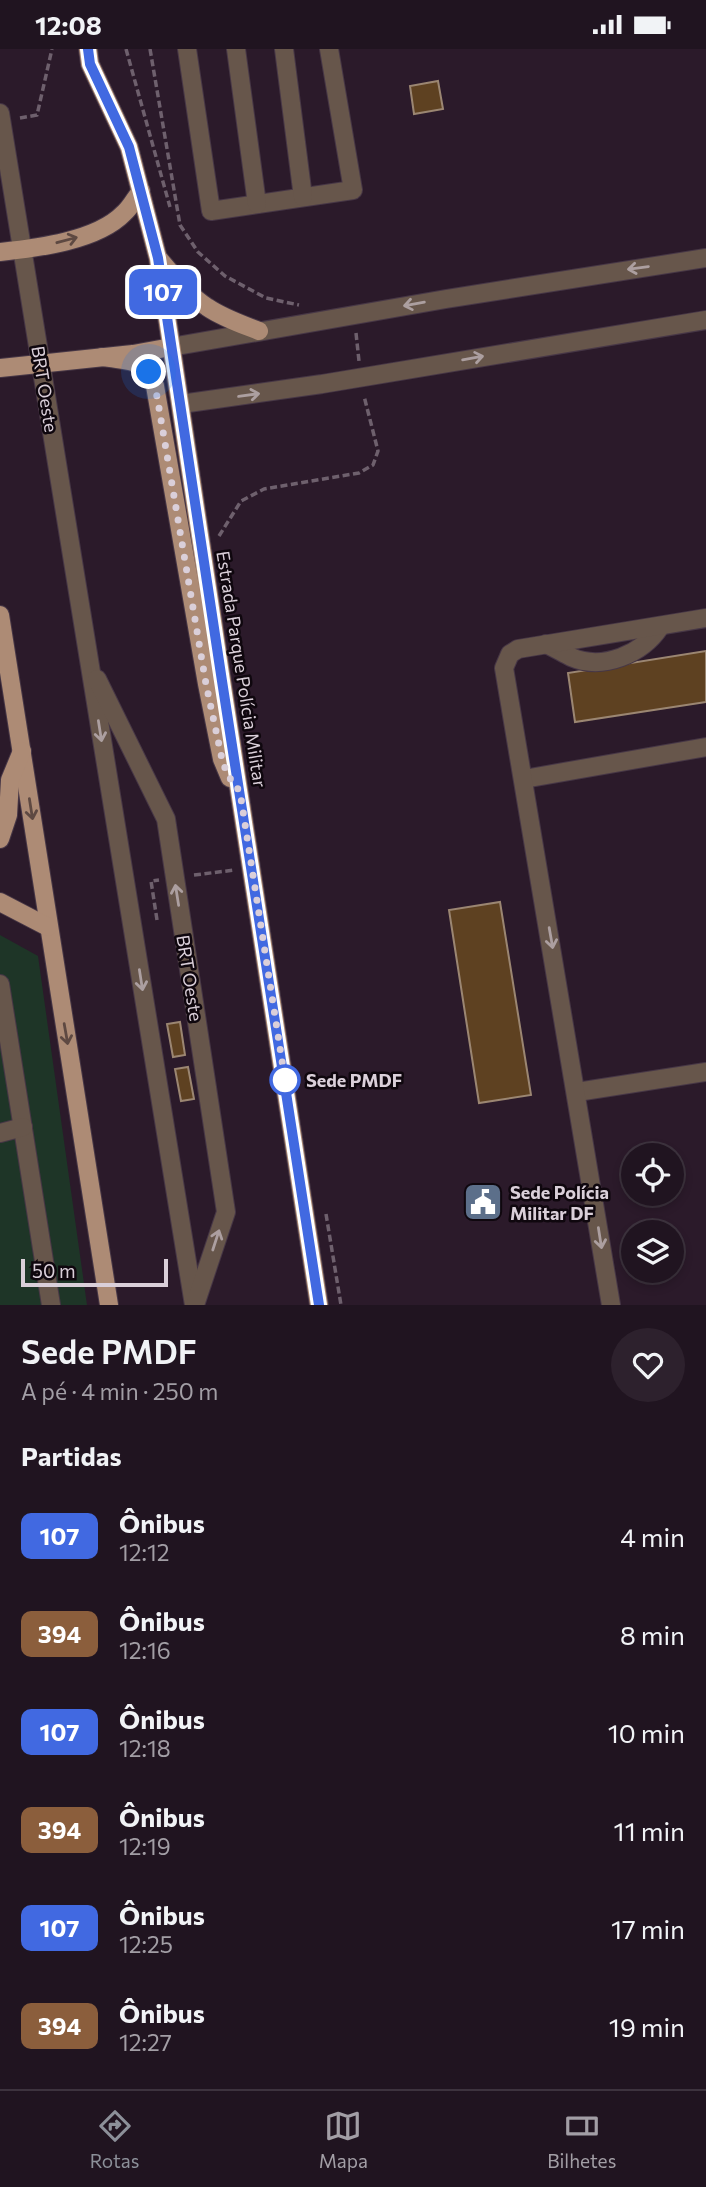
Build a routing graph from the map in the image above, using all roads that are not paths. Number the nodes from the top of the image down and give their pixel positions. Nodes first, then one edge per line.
1 (88, 49) edge
2 (187, 49) edge
3 (236, 49) edge
4 (284, 49) edge
5 (329, 49) edge
6 (0, 113) edge
7 (141, 191) junction
8 (303, 197) junction
9 (257, 204) junction
10 (22, 249) junction
11 (0, 251) edge
12 (158, 258) junction
13 (706, 258) edge
14 (706, 320) edge
15 (259, 331) junction
16 (171, 348) junction
17 (102, 357) junction
18 (40, 363) junction
19 (0, 368) edge
20 (181, 404) junction
21 (0, 615) edge
22 (706, 618) edge
23 (660, 627) junction
24 (546, 643) junction
25 (89, 664) junction
26 (706, 747) edge
27 (22, 751) junction
28 (524, 779) junction
29 (240, 792) junction
30 (0, 839) edge
31 (0, 902) edge
32 (48, 927) junction
33 (0, 984) edge
34 (706, 1072) edge
35 (577, 1092) junction
36 (23, 1128) junction
37 (0, 1132) edge
38 (51, 1305) edge
39 (109, 1305) edge
40 (195, 1305) edge
41 (319, 1305) edge
42 (611, 1305) edge

1 - 7 main road, Estrada Parque Polícia Militar
2 - 9 street
3 - 9 street
4 - 8 street
5 - 8 street
6 - 10 street, BRT Oeste
10 -> 7 main road
7 - 12 main road, Estrada Parque Polícia Militar
8 - 9 street
10 - 11 main road
10 - 18 street, BRT Oeste
12 - 15 main road
12 - 16 main road, Estrada Parque Polícia Militar
13 -> 15 street
20 -> 14 street
15 - 16 street
16 - 17 main road
16 - 20 main road, Estrada Parque Polícia Militar
17 - 18 main road
17 - 29 main road
18 - 19 main road
18 - 25 street, BRT Oeste
20 - 29 main road, Estrada Parque Polícia Militar
21 - 27 main road
22 - 23 street
23 - 24 street
23 - 24 street
24 - 28 street
25 -> 40 street, BRT Oeste
40 -> 25 street, BRT Oeste
26 - 28 street
27 - 30 main road
27 -> 32 main road
28 -> 35 street
29 - 41 main road, Estrada Parque Polícia Militar
31 - 32 main road
32 -> 39 main road
33 - 36 street
34 - 35 street
35 -> 42 street
36 - 37 street
36 - 38 street

